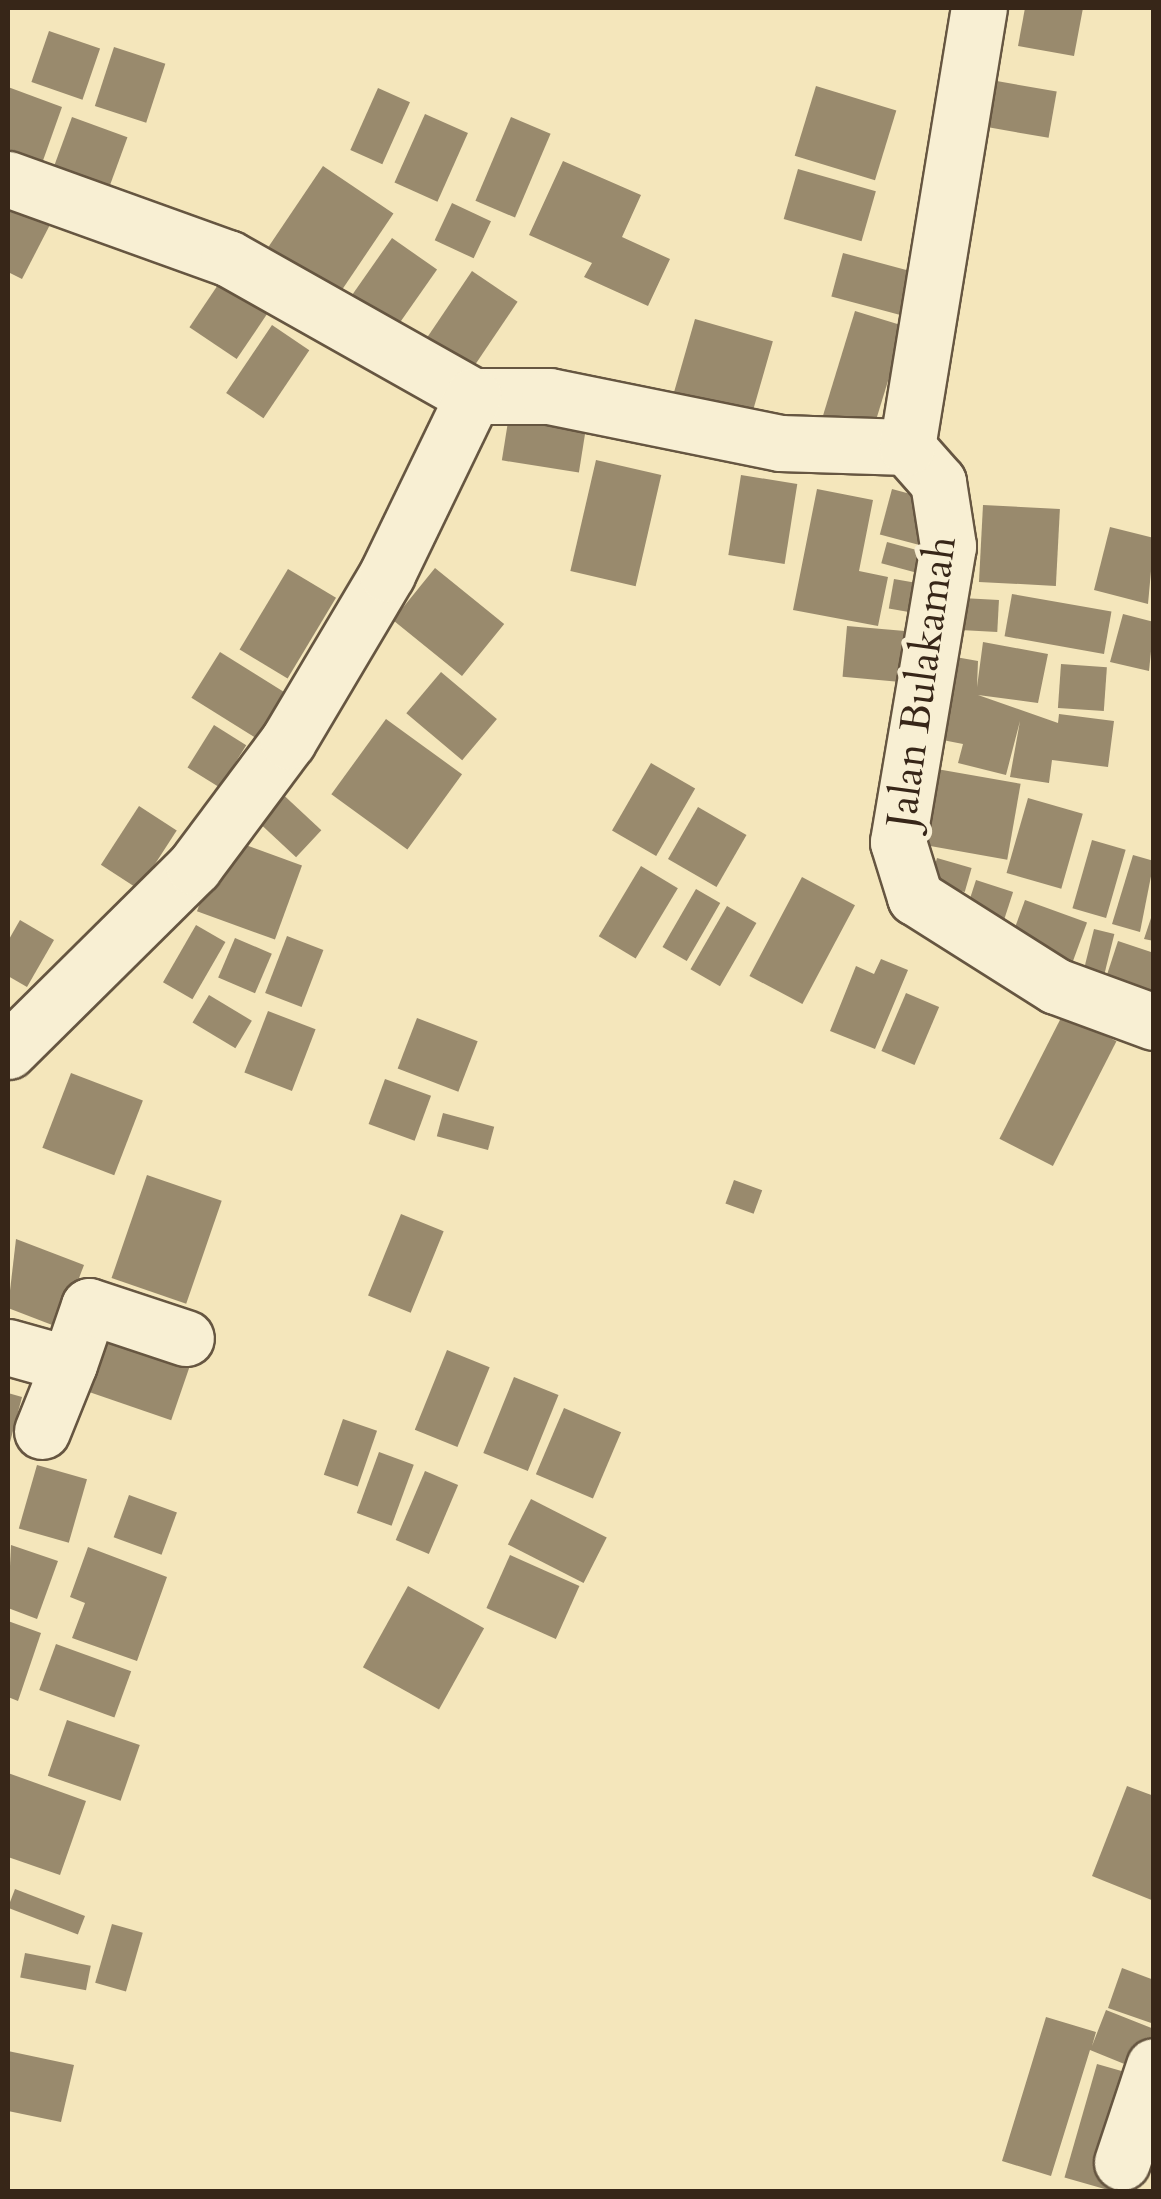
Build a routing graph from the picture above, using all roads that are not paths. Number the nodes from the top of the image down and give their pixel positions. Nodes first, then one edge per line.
1 (980, 8) edge
2 (8, 179) edge
3 (473, 396) junction
4 (907, 447) junction
5 (1154, 1022) edge
6 (8, 1052) edge
7 (186, 1338) dead end
8 (8, 1348) edge
9 (69, 1364) junction
10 (42, 1431) dead end
11 (1154, 2066) edge
12 (1122, 2162) dead end

1 - 4 street
2 - 3 street
3 - 4 street
3 - 6 street
4 - 5 street, Jalan Bulakamah
7 - 9 street
8 - 9 street
9 - 10 street
11 - 12 street

